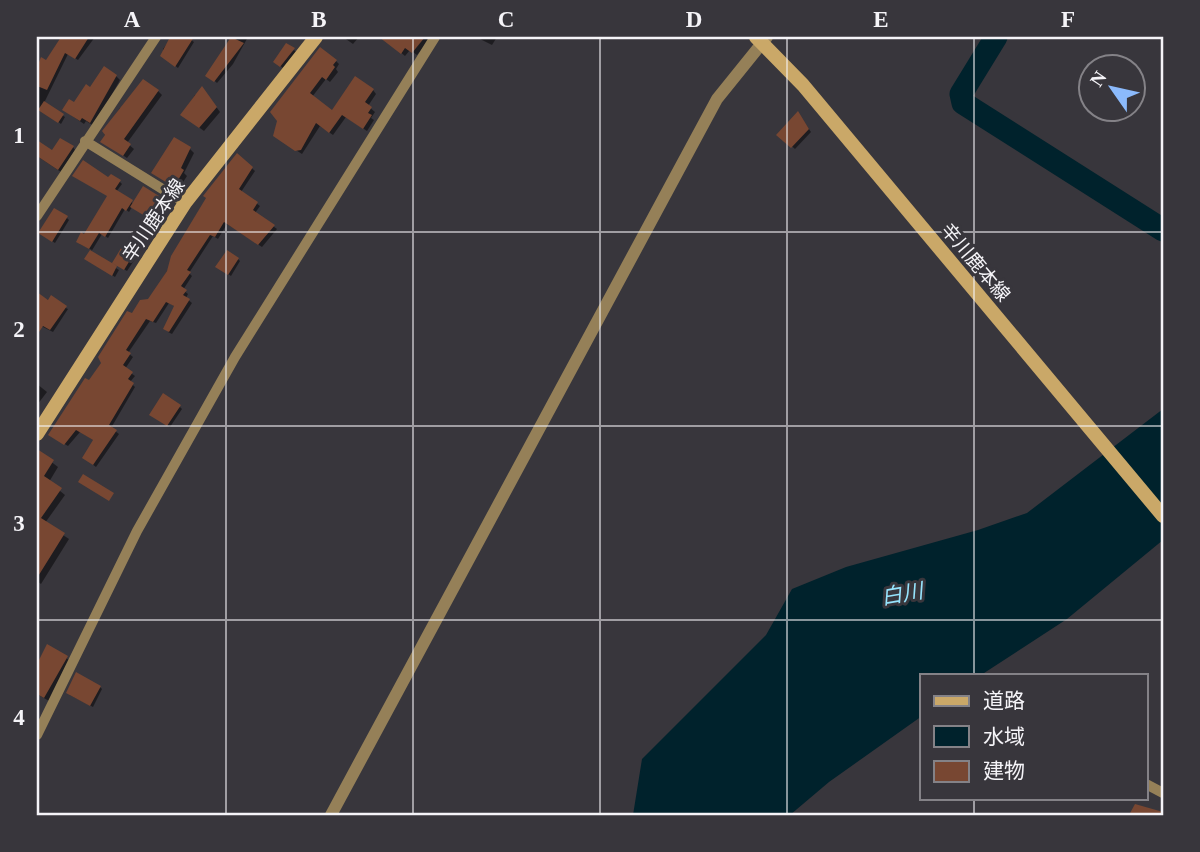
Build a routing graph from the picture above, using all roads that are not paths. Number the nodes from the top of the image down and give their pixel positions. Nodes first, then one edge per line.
1 (156, 37) edge
2 (316, 37) edge
3 (435, 37) edge
4 (762, 39) edge
5 (85, 141) junction
6 (185, 203) junction
7 (37, 216) edge
8 (37, 434) edge
9 (1163, 516) edge
10 (37, 735) edge
11 (331, 815) edge

1 - 5 street
2 - 6 main road, 辛川鹿本線
3 - 10 street
4 - 9 main road, 辛川鹿本線
4 - 11 street
5 - 6 street
5 - 7 street
6 - 8 main road, 辛川鹿本線

